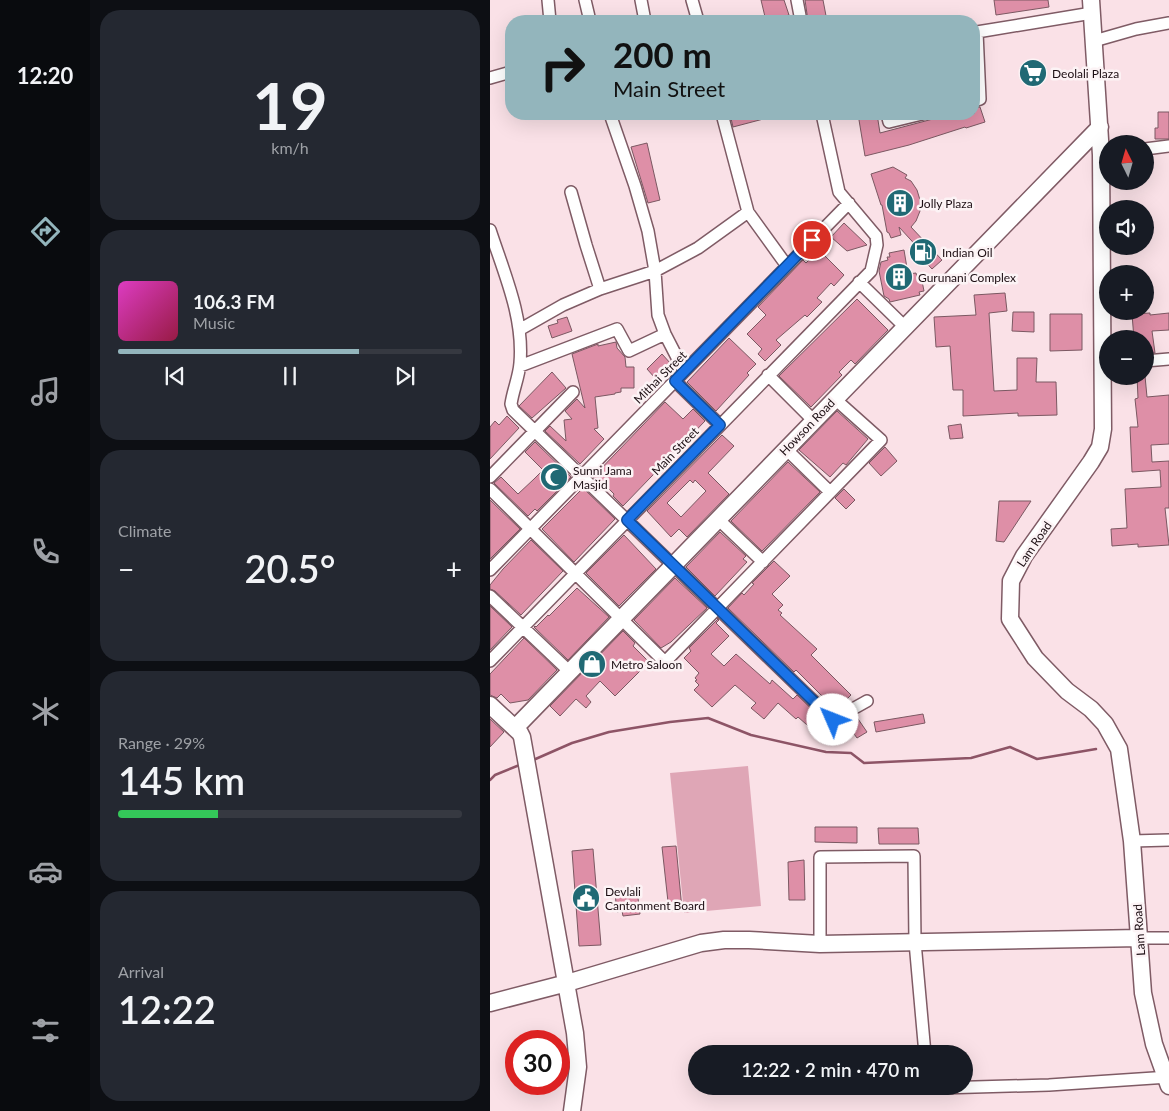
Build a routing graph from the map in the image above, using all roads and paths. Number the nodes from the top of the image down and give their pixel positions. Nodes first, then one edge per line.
1 (548, 0) edge
2 (585, 0) edge
3 (641, 0) edge
4 (692, 0) edge
5 (797, 0) edge
6 (1091, 7) edge
7 (549, 15) edge
8 (589, 15) edge
9 (644, 15) edge
10 (696, 15) edge
11 (801, 15) edge
12 (1169, 23) edge
13 (980, 31) edge
14 (1094, 41) junction
15 (505, 74) edge
16 (490, 78) edge
17 (612, 120) edge
18 (724, 120) edge
19 (823, 120) edge
20 (1100, 127) junction
21 (1101, 135) edge
22 (1169, 146) edge
23 (1154, 148) edge
24 (1104, 190) edge
25 (571, 192) dead end
26 (849, 203) junction
27 (748, 212) junction
28 (490, 230) edge
29 (787, 266) junction
30 (655, 271) junction
31 (859, 282) junction
32 (600, 289) junction
33 (905, 326) junction
34 (519, 330) junction
35 (1106, 330) edge
36 (665, 334) junction
37 (1169, 359) edge
38 (1154, 361) edge
39 (520, 366) junction
40 (684, 372) junction
41 (768, 375) junction
42 (675, 381) junction
43 (1105, 385) edge
44 (573, 392) dead end
45 (835, 399) junction
46 (814, 421) junction
47 (720, 425) junction
48 (536, 431) junction
49 (786, 449) junction
50 (582, 476) junction
51 (490, 477) edge
52 (490, 490) edge
53 (830, 492) junction
54 (718, 519) junction
55 (627, 520) junction
56 (530, 529) junction
57 (763, 562) junction
58 (673, 565) junction
59 (490, 570) edge
60 (575, 573) junction
61 (490, 596) edge
62 (718, 608) junction
63 (621, 618) junction
64 (523, 628) junction
65 (490, 661) edge
66 (570, 672) junction
67 (867, 701) dead end
68 (490, 705) edge
69 (518, 732) junction
70 (1169, 840) edge
71 (1132, 842) junction
72 (1140, 938) junction
73 (1169, 938) edge
74 (915, 942) junction
75 (820, 944) junction
76 (567, 983) junction
77 (490, 1003) edge
78 (924, 1045) edge
79 (1168, 1080) edge
80 (973, 1087) edge
81 (572, 1111) edge

1 - 7 street
2 - 8 street
3 - 9 street
4 - 10 street
5 - 11 street
6 - 13 street
6 - 14 street, Lam Road
12 - 14 street
14 - 20 street, Lam Road
15 - 16 street
17 - 30 street
18 - 27 street
19 - 26 street, Main Street
20 - 21 street, Lam Road
20 - 33 street, Howson Road
22 - 23 street
24 - 35 street, Lam Road
25 - 32 street
26 - 29 street, Mithai Street
26 - 31 street, Main Street
27 - 29 street
27 - 30 street
28 - 34 street
29 - 40 street, Mithai Street
30 - 32 street
30 - 36 street
31 - 33 street
31 - 41 street, Main Street
32 - 34 street
33 - 45 street, Howson Road
34 - 39 street
36 - 39 street
36 - 40 street
37 - 38 street
39 - 48 street
40 - 42 street, Mithai Street
41 - 46 street
41 - 47 street, Main Street
42 - 47 street
42 - 50 street, Mithai Street
43 - 71 street, Lam Road
44 - 48 street
45 - 46 street, Howson Road
45 - 53 street
46 - 49 street, Howson Road
47 - 55 street, Main Street
48 - 50 street
48 - 51 street
49 - 53 street
49 - 54 street, Howson Road
50 - 55 street
50 - 56 street, Mithai Street
52 - 56 street
53 - 57 street
54 - 57 street
54 - 58 street, Howson Road
55 - 58 street
55 - 60 street, Main Street
56 - 59 street, Mithai Street
56 - 60 street
57 - 62 street
58 - 62 street
58 - 63 street, Howson Road
60 - 63 street
60 - 64 street, Main Street
61 - 64 street
62 - 63 street
62 - 67 street
63 - 66 street, Howson Road
64 - 65 street, Main Street
64 - 66 street
66 - 69 street, Howson Road
68 - 69 street
69 - 76 street
70 - 71 street
71 - 72 street, Lam Road
72 - 73 street
72 - 74 street
72 - 79 street, Lam Road
74 - 75 street
74 - 75 street
74 - 78 street
75 - 76 street
76 - 77 street
76 - 81 street
79 - 80 street

